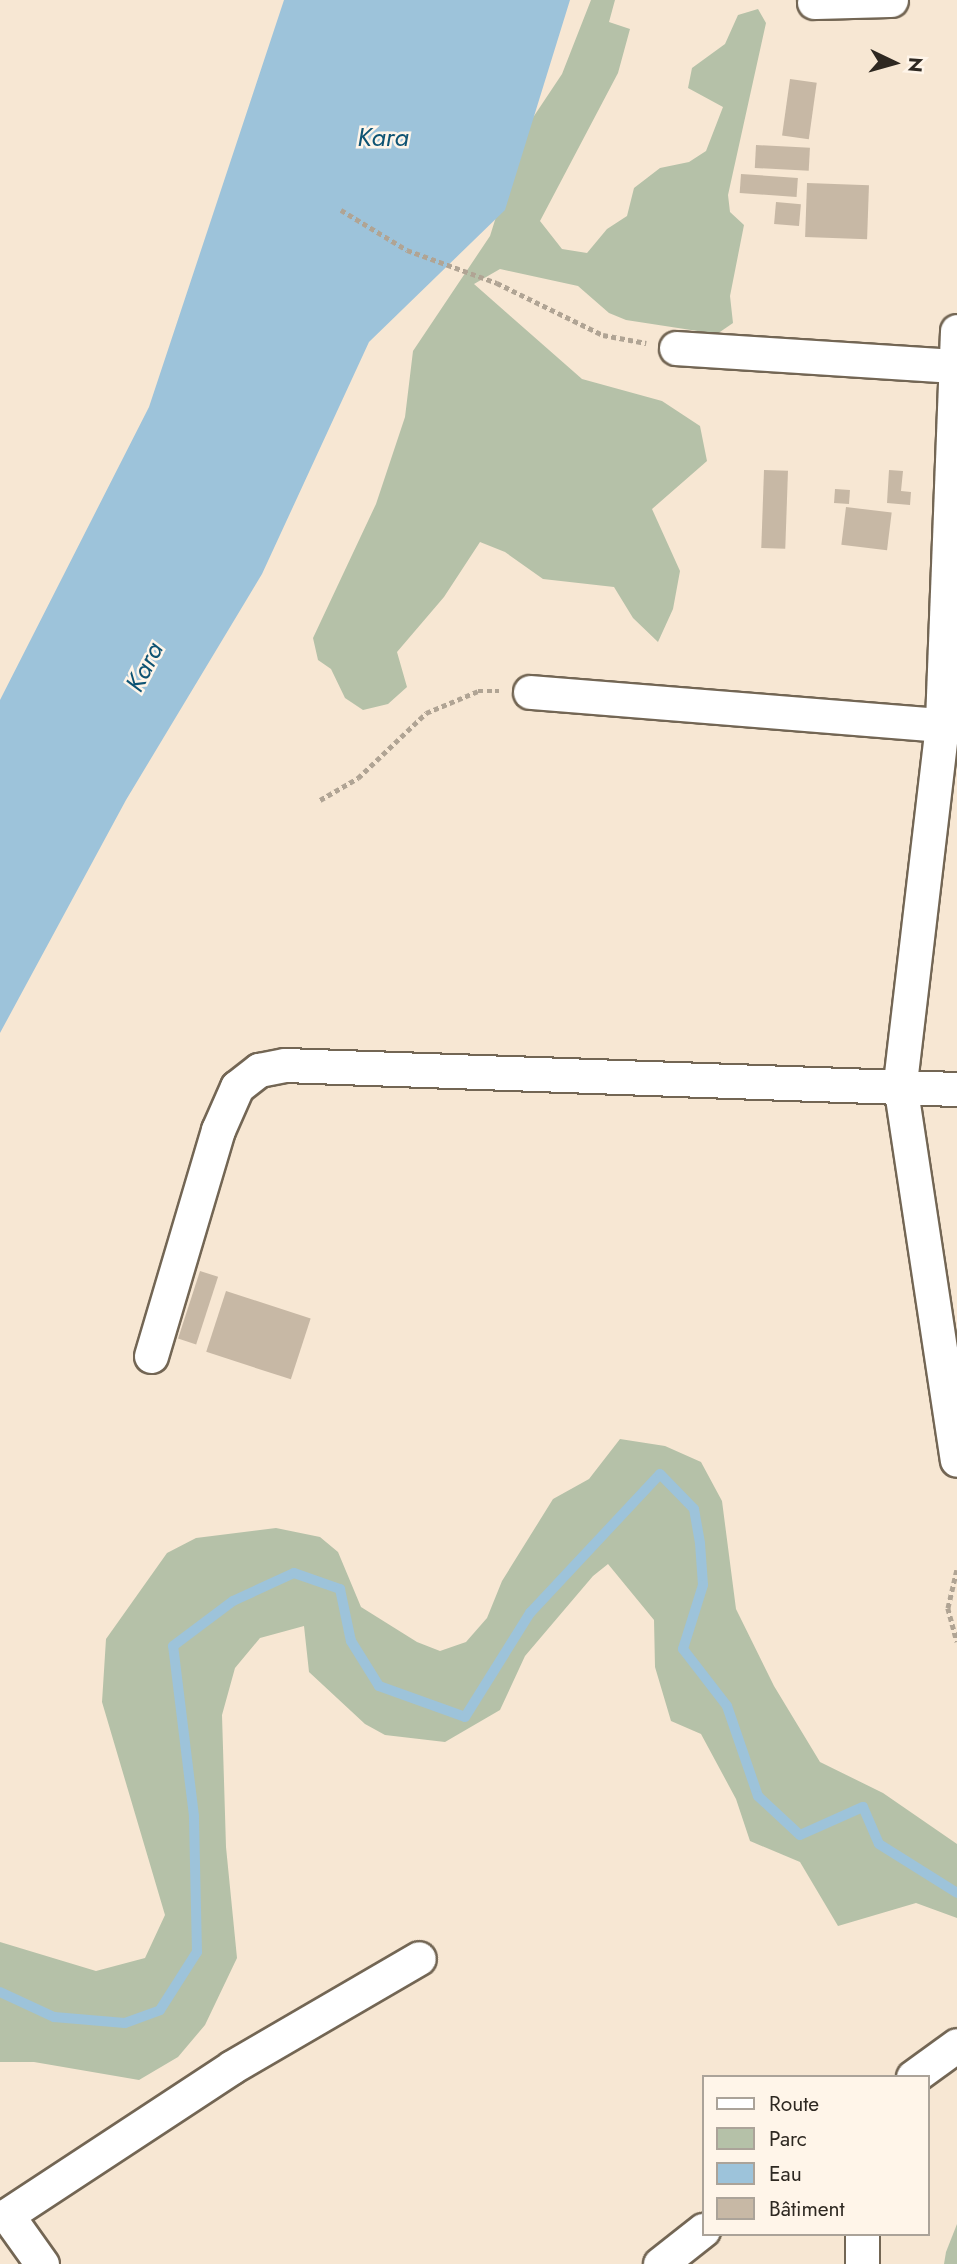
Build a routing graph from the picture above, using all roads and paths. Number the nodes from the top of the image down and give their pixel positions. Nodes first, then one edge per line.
1 (891, 0) edge
2 (814, 2) dead end
3 (341, 210) dead end
4 (957, 331) edge
5 (676, 348) joint
6 (957, 366) edge
7 (530, 692) joint
8 (950, 726) edge
9 (320, 800) dead end
10 (900, 1084) junction
11 (957, 1089) edge
12 (151, 1356) dead end
13 (957, 1460) edge
14 (957, 1570) edge
15 (957, 1642) edge
16 (419, 1958) dead end
17 (957, 2045) edge
18 (916, 2075) edge
19 (702, 2231) edge
20 (862, 2236) edge
21 (42, 2264) edge
22 (660, 2264) edge
23 (862, 2264) edge

1 - 2 street
3 - 5 path
4 - 6 street
5 - 6 street
6 - 8 street
7 - 8 street
7 - 9 path
8 - 10 street
10 - 11 street
10 - 12 street
10 - 13 street
14 - 15 path
16 - 21 street
17 - 18 street
19 - 22 street
20 - 23 street

